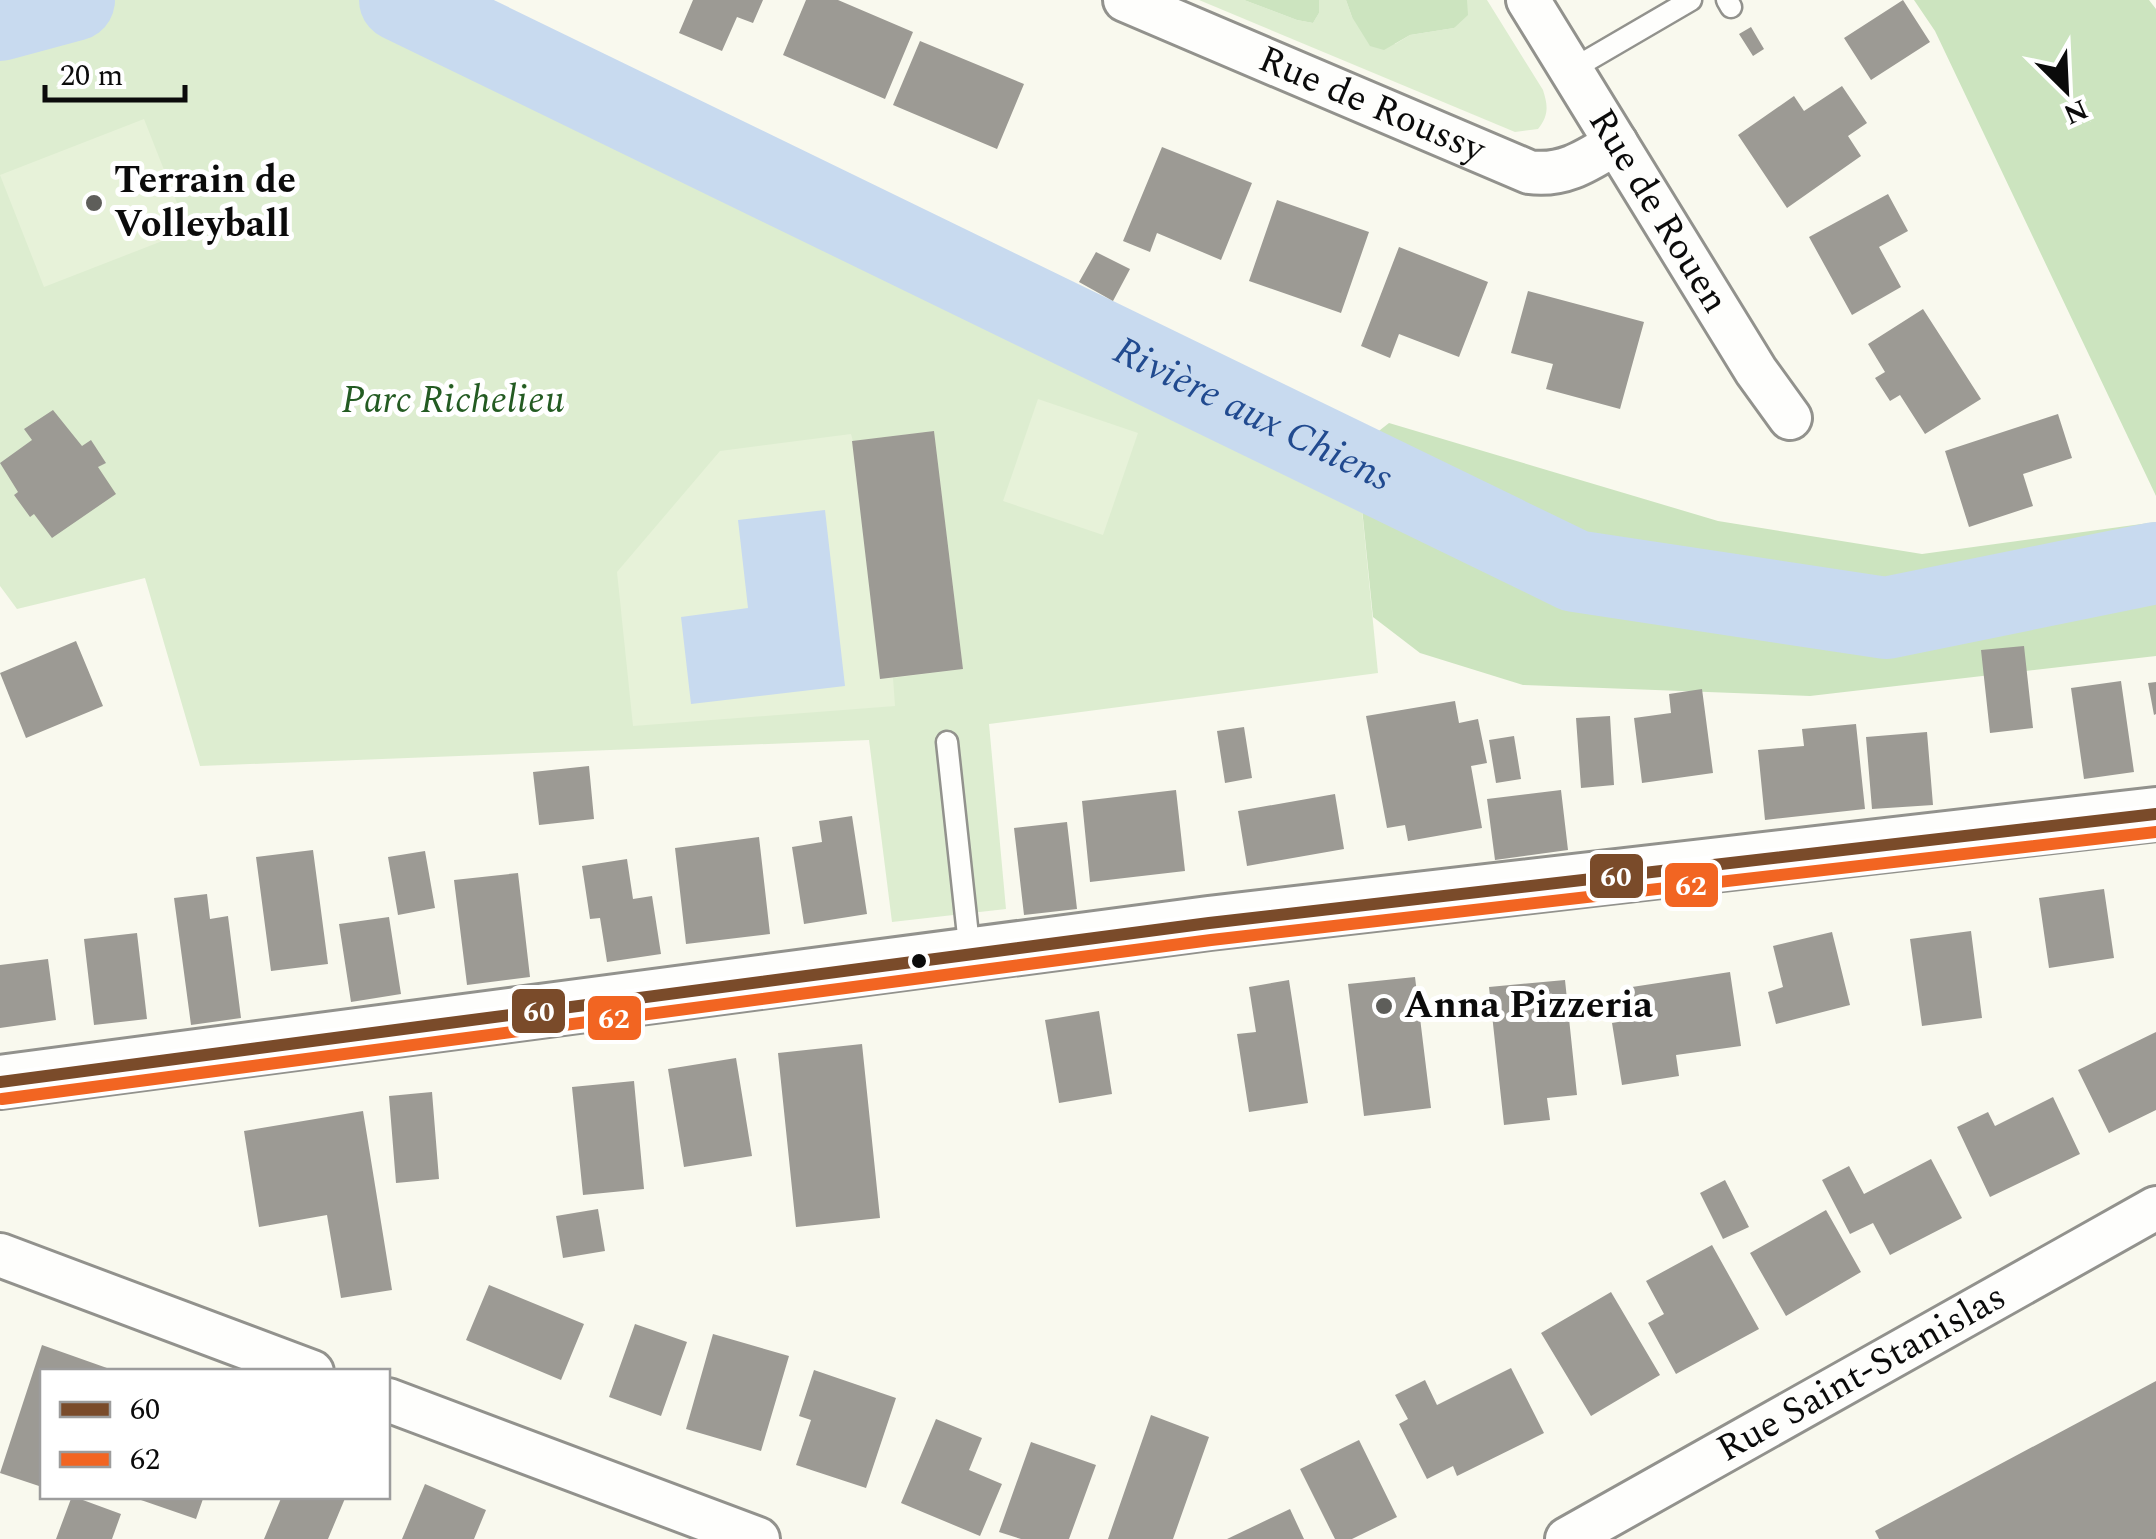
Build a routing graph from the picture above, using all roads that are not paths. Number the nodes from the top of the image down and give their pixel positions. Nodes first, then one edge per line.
1 (1125, 0) edge
2 (1528, 0) edge
3 (1691, 0) edge
4 (1571, 70) junction
5 (1616, 143) junction
6 (1790, 418) dead end
7 (946, 742) dead end
8 (2156, 814) edge
9 (970, 954) junction
10 (0, 1082) edge
11 (2156, 1208) edge
12 (0, 1255) edge
13 (304, 1369) edge
14 (390, 1401) edge
15 (758, 1539) edge
16 (1567, 1539) edge

1 - 5 street, Rue de Roussy
2 - 4 street, Rue de Rouen
3 - 4 lane
4 - 5 street, Rue de Rouen
5 - 6 street, Rue de Rouen
7 - 9 lane
8 - 9 street
9 - 10 street
11 - 16 street, Rue Saint-Stanislas
12 - 13 street
14 - 15 street

